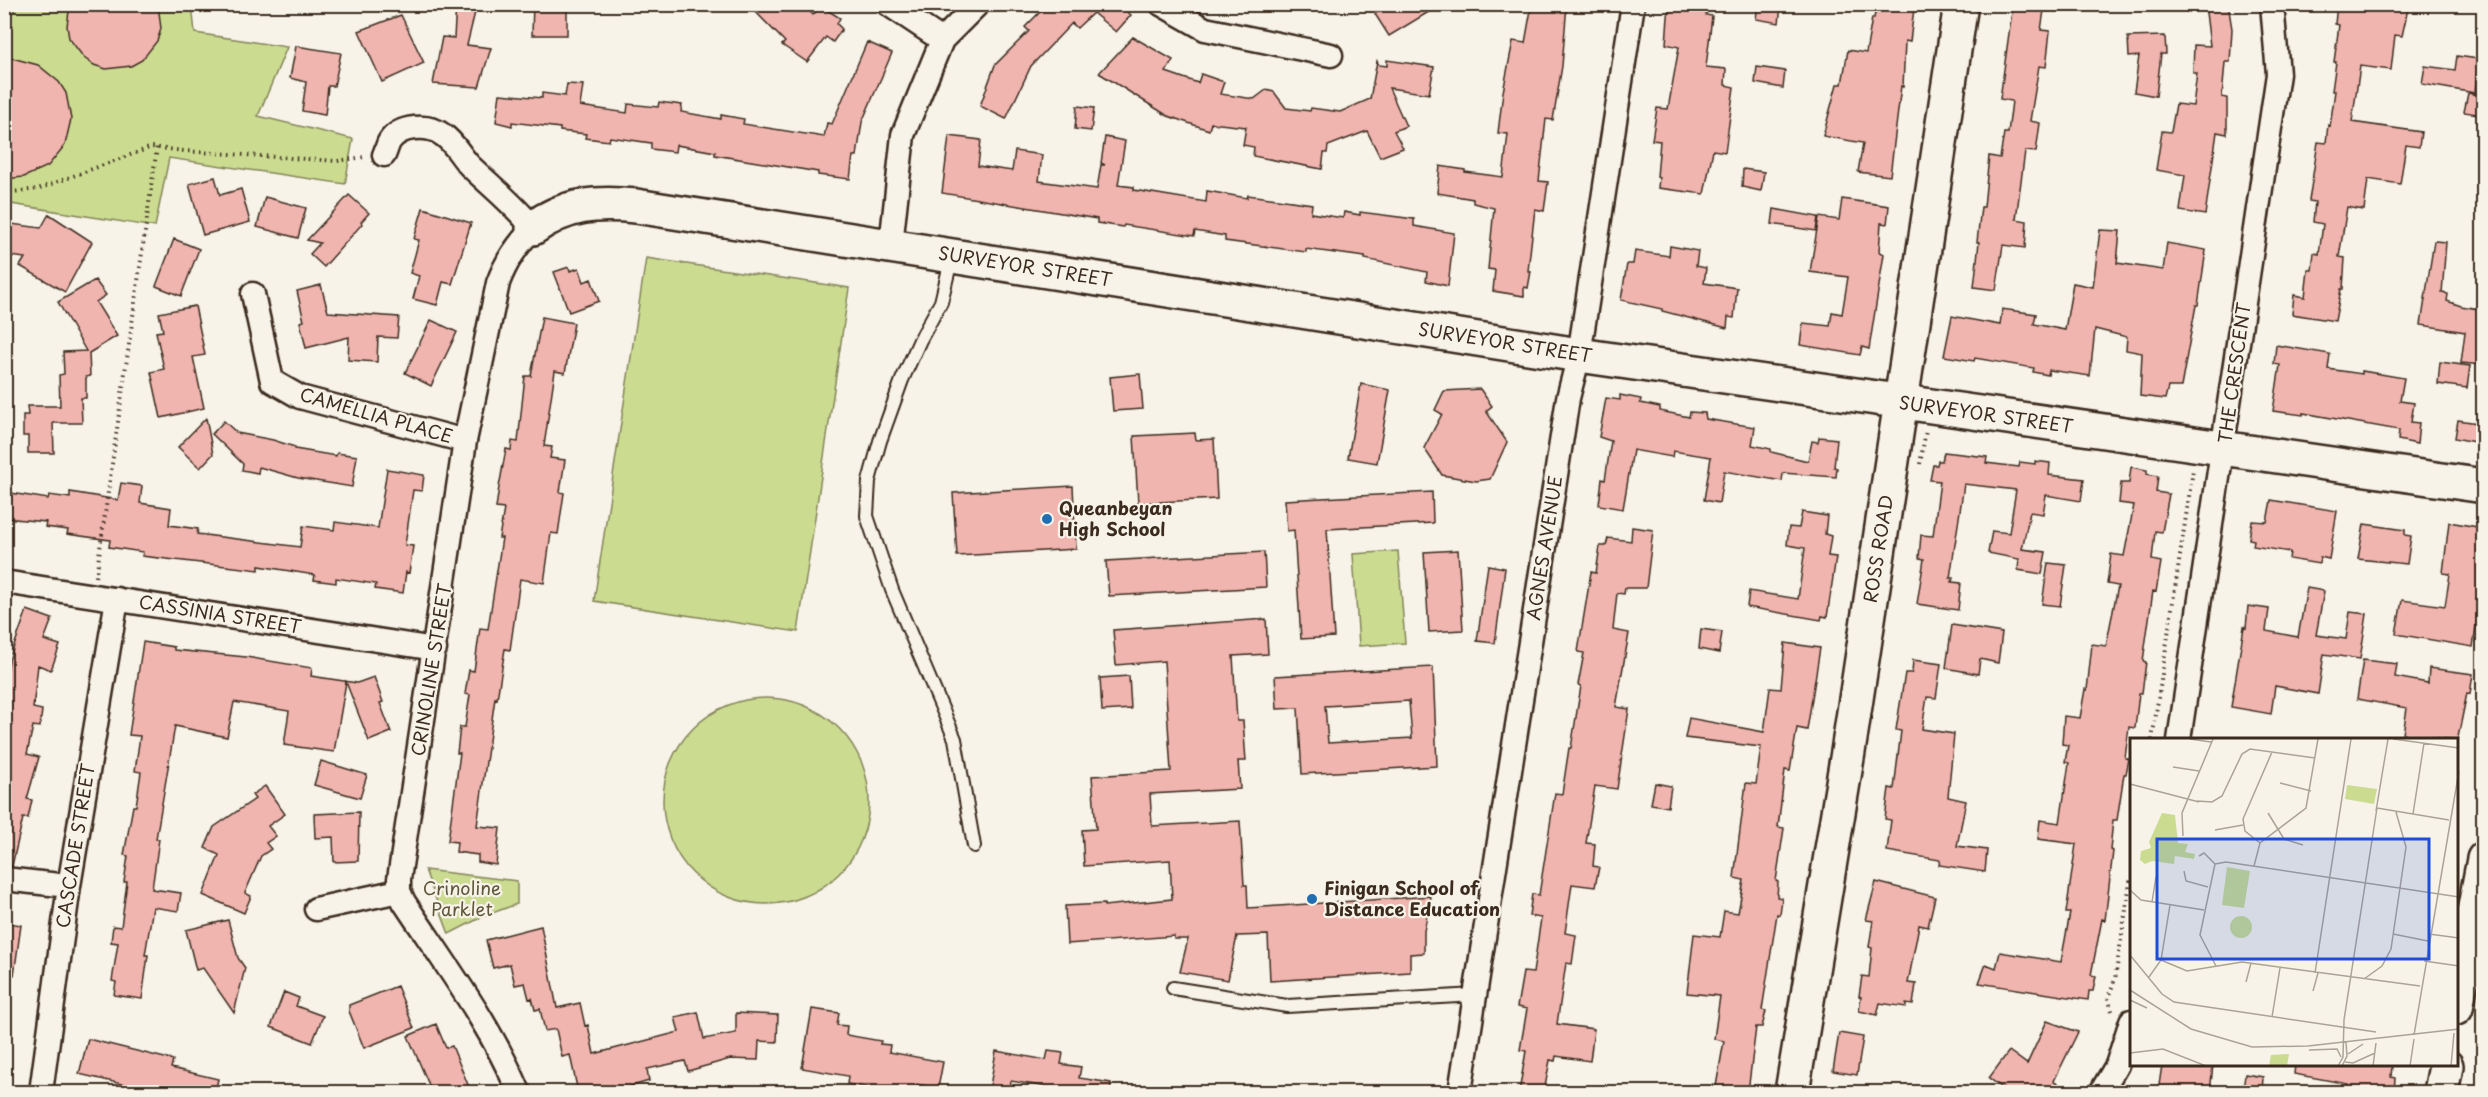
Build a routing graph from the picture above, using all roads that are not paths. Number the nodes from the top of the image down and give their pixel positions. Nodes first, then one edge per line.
1 (888, 4) edge
2 (978, 4) edge
3 (1161, 4) edge
4 (1633, 4) edge
5 (1961, 4) edge
6 (1979, 4) edge
7 (2272, 4) edge
8 (942, 40) junction
9 (1330, 55) dead end
10 (384, 155) road end
11 (534, 228) junction
12 (891, 245) junction
13 (952, 255) junction
14 (253, 294) dead end
15 (1579, 355) junction
16 (1919, 413) junction
17 (465, 441) junction
18 (2223, 449) junction
19 (2484, 486) edge
20 (4, 582) edge
21 (117, 599) junction
22 (435, 649) junction
23 (2179, 738) edge
24 (974, 846) dead end
25 (2483, 861) edge
26 (4, 879) edge
27 (69, 886) junction
28 (399, 891) junction
29 (316, 909) dead end
30 (2464, 924) edge
31 (1173, 988) dead end
32 (1475, 995) junction
33 (2458, 996) edge
34 (2123, 1019) edge
35 (2446, 1067) edge
36 (41, 1092) edge
37 (519, 1092) edge
38 (1460, 1092) edge
39 (1792, 1092) edge
40 (1814, 1092) edge
41 (2101, 1092) edge
42 (2441, 1092) edge

1 - 8 street
2 - 8 street
3 - 9 street
4 - 15 street, AGNES AVENUE
5 - 16 street, ROSS ROAD
6 - 16 street, ROSS ROAD
7 - 18 street, THE CRESCENT
8 - 12 street
10 - 11 street
11 - 12 street, SURVEYOR STREET
11 - 17 street, CRINOLINE STREET
12 - 13 street, SURVEYOR STREET
13 - 15 street, SURVEYOR STREET
13 - 24 lane
14 - 17 street, CAMELLIA PLACE
15 - 16 street, SURVEYOR STREET
15 - 32 street, AGNES AVENUE
16 - 18 street, SURVEYOR STREET
16 - 39 street, ROSS ROAD
16 - 40 street, ROSS ROAD
17 - 22 street, CRINOLINE STREET
18 - 19 street, SURVEYOR STREET
18 - 23 street, THE CRESCENT
20 - 21 street, CASSINIA STREET
21 - 22 street, CASSINIA STREET
21 - 27 street, CASCADE STREET
22 - 28 street, CRINOLINE STREET
25 - 30 street
26 - 27 street
27 - 36 street, CASCADE STREET
28 - 29 street
28 - 37 street
30 - 33 street
31 - 32 lane
32 - 38 street, AGNES AVENUE
34 - 41 street
35 - 42 street

